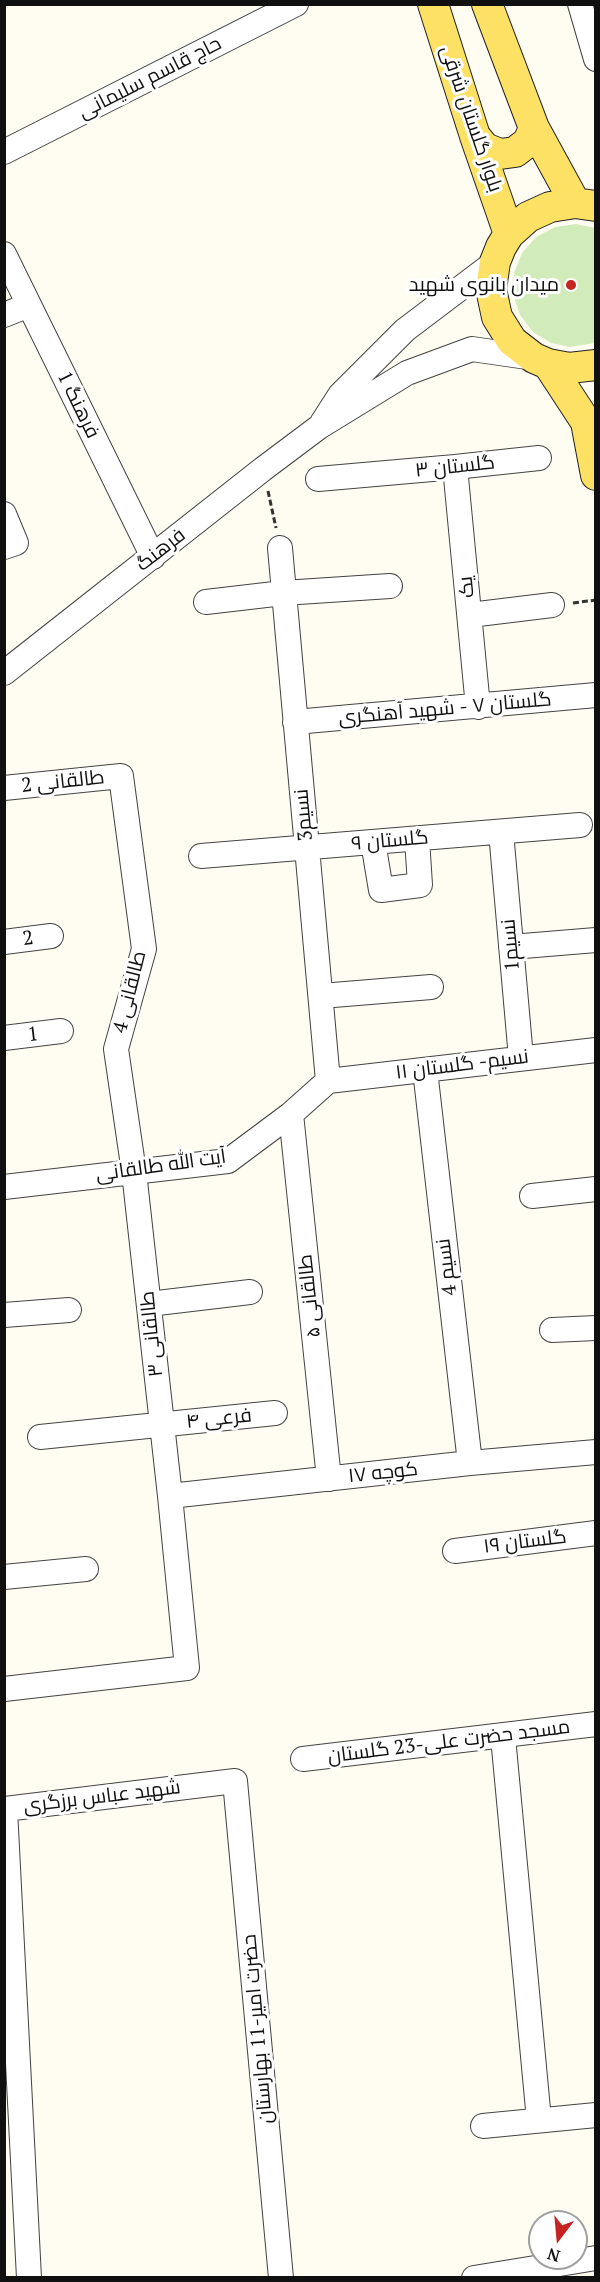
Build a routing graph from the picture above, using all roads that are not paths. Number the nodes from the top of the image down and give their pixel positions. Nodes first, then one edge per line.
1 (296, 4) edge
2 (433, 4) edge
3 (488, 4) edge
4 (580, 4) edge
5 (596, 59) edge
6 (534, 128) junction
7 (475, 136) junction
8 (4, 152) edge
9 (585, 205) edge
10 (509, 234) junction
11 (4, 254) edge
12 (495, 262) junction
13 (29, 305) junction
14 (4, 315) edge
15 (541, 361) junction
16 (596, 365) edge
17 (591, 416) edge
18 (319, 427) junction
19 (539, 458) dead end
20 (455, 467) junction
21 (596, 475) edge
22 (318, 479) dead end
23 (4, 514) edge
24 (4, 547) edge
25 (280, 548) road end
26 (153, 556) junction
27 (390, 586) dead end
28 (283, 593) junction
29 (206, 602) dead end
30 (552, 605) dead end
31 (470, 615) junction
32 (4, 673) edge
33 (596, 695) edge
34 (478, 707) junction
35 (295, 722) junction
36 (121, 776) joint
37 (4, 788) edge
38 (580, 825) dead end
39 (501, 832) junction
40 (417, 838) junction
41 (373, 842) junction
42 (307, 848) junction
43 (201, 856) dead end
44 (51, 936) dead end
45 (596, 940) edge
46 (4, 942) edge
47 (511, 947) junction
48 (431, 987) dead end
49 (321, 996) junction
50 (61, 1031) dead end
51 (4, 1038) edge
52 (596, 1050) edge
53 (522, 1058) junction
54 (425, 1070) junction
55 (328, 1081) junction
56 (291, 1114) junction
57 (134, 1172) junction
58 (4, 1187) edge
59 (596, 1189) edge
60 (532, 1196) dead end
61 (250, 1292) dead end
62 (149, 1304) junction
63 (69, 1310) dead end
64 (4, 1315) edge
65 (596, 1328) edge
66 (552, 1330) dead end
67 (274, 1413) dead end
68 (162, 1425) junction
69 (40, 1437) dead end
70 (596, 1452) edge
71 (470, 1463) junction
72 (329, 1479) junction
73 (170, 1496) junction
74 (596, 1533) edge
75 (455, 1551) dead end
76 (87, 1569) dead end
77 (4, 1577) edge
78 (4, 1689) edge
79 (596, 1724) edge
80 (503, 1737) junction
81 (303, 1759) dead end
82 (235, 1782) joint
83 (5, 1809) edge
84 (596, 2115) edge
85 (539, 2120) junction
86 (483, 2126) dead end
87 (596, 2258) edge
88 (29, 2277) edge
89 (281, 2277) edge
90 (474, 2277) edge

1 - 8 street, حاج قاسم سلیمانی
2 - 7 main road, بلوار گلستان شرقی
3 - 6 main road
4 - 5 street
6 - 7 main road
6 - 9 main road
7 - 10 main road, بلوار گلستان شرقی
9 - 10 main road
10 - 12 main road
11 - 13 street, فرهنگ 1
12 - 15 main road
12 - 18 street, فرهنگ
13 - 14 street
13 - 26 street, فرهنگ 1
15 - 16 main road
15 - 17 main road
15 - 18 street, فرهنگ
17 - 21 main road
18 - 26 street, فرهنگ
19 - 20 street, گلستان ۳
20 - 22 street, گلستان ۳
20 - 31 street, یک
23 - 24 street
25 - 28 street, نسیم3
26 - 32 street, فرهنگ
27 - 28 street
28 - 29 street
28 - 35 street, نسیم3
30 - 31 street
31 - 34 street, یک
33 - 34 street, گلستان ۷ - شهید آهنگری
34 - 35 street, گلستان ۷ - شهید آهنگری
35 - 42 street, نسیم3
36 - 37 street, طالقانی 2
36 - 57 street, طالقانی 4
38 - 39 street, گلستان ۹
39 - 40 street, گلستان ۹
39 - 47 street, نسیم1
40 - 41 street, گلستان ۹
40 - 41 street
41 - 42 street, گلستان ۹
42 - 43 street, گلستان ۹
42 - 49 street, نسیم3
44 - 46 street, 2
45 - 47 street
47 - 53 street, نسیم1
48 - 49 street
49 - 55 street, نسیم3
50 - 51 street, 1
52 - 53 street, نسیم- گلستان ۱۱
53 - 54 street, نسیم- گلستان ۱۱
54 - 55 street, نسیم- گلستان ۱۱
54 - 71 street, نسیم 4
55 - 56 street, آیت الله طالقانی
56 - 57 street, آیت الله طالقانی
56 - 72 street, طالقانی ۵
57 - 58 street, آیت الله طالقانی
57 - 62 street, طالقانی ۳
59 - 60 street
61 - 62 street
62 - 68 street, طالقانی ۳
63 - 64 street
65 - 66 street
67 - 68 street, فرعی ۴
68 - 69 street, فرعی ۴
68 - 73 street, طالقانی ۳
70 - 71 street, کوچه ۱۷
71 - 72 street, کوچه ۱۷
72 - 73 street, کوچه ۱۷
73 - 78 street, طالقانی ۳
74 - 75 street, گلستان ۱۹
76 - 77 street
79 - 80 street, مسجد حضرت علی-23 گلستان
80 - 81 street, مسجد حضرت علی-23 گلستان
80 - 85 street
82 - 83 street, شهید عباس برزگری
82 - 89 street, حضرت امیر-11 بهارستان
83 - 88 street, شهید عباس برزگری
84 - 85 street
85 - 86 street
87 - 90 street

